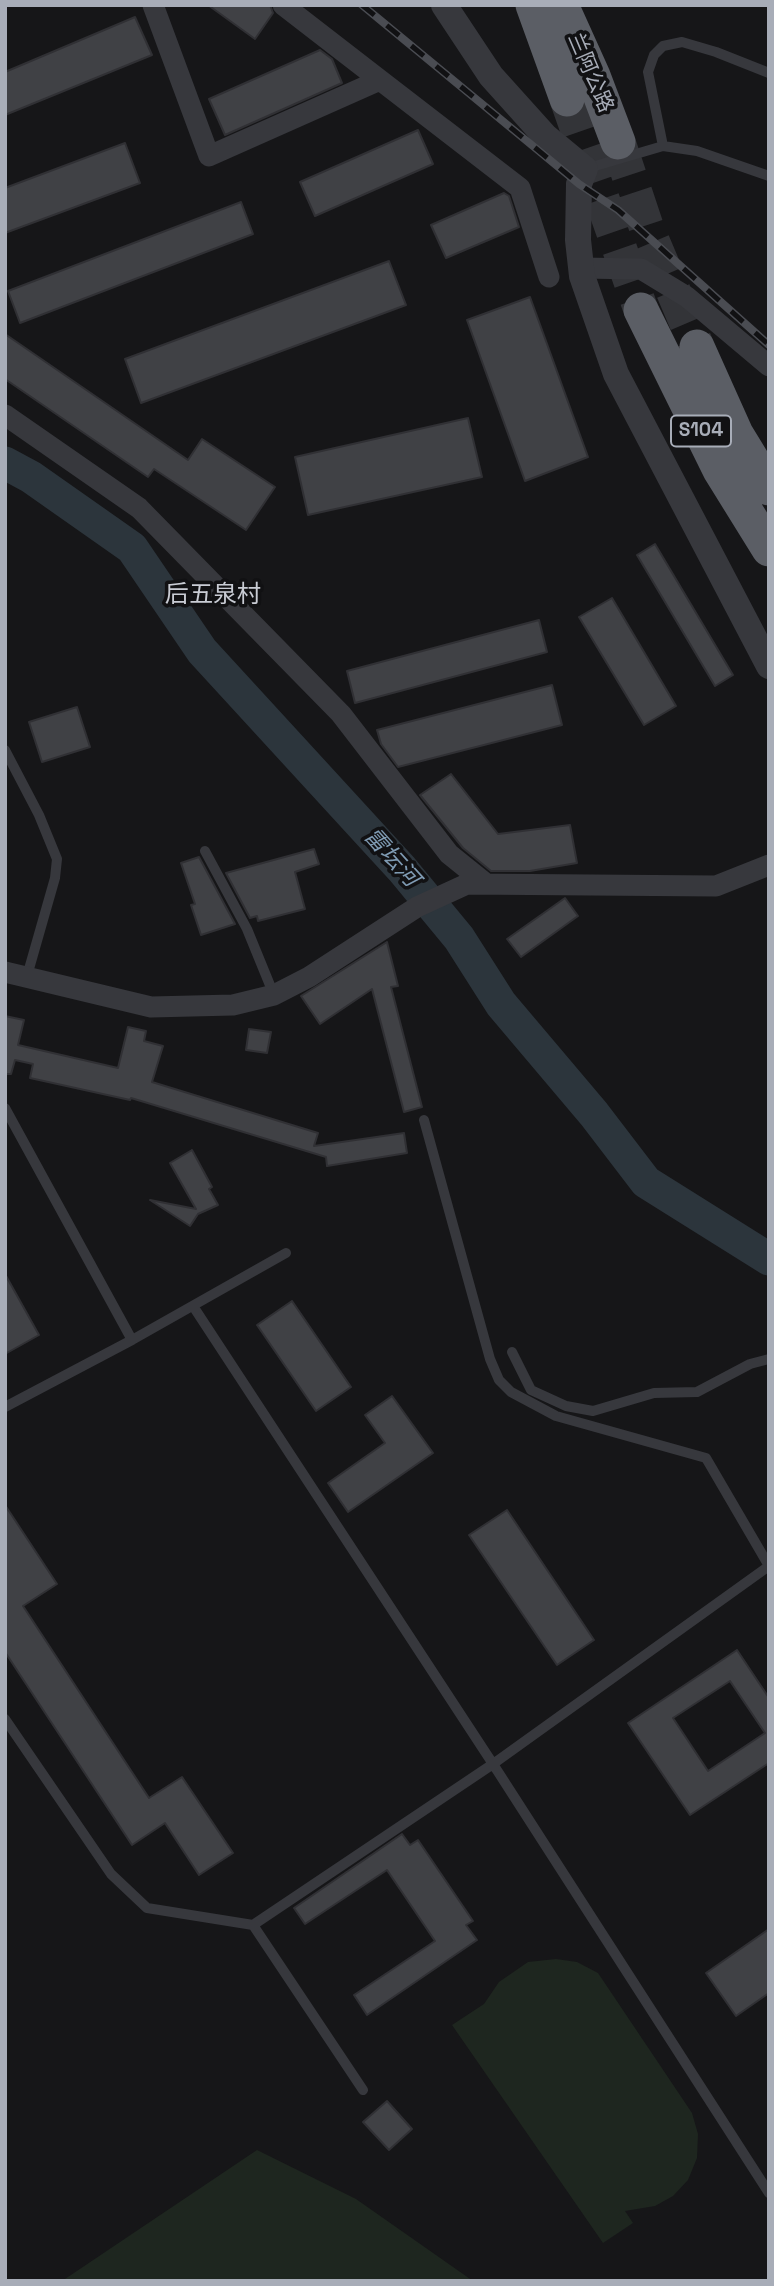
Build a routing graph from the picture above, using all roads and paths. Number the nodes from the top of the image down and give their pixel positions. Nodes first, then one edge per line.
1 (153, 5) edge
2 (283, 5) edge
3 (444, 5) edge
4 (533, 5) edge
5 (561, 5) edge
6 (769, 73) edge
7 (380, 80) junction
8 (567, 99) tunnel mouth
9 (618, 142) tunnel mouth
10 (663, 146) junction
11 (585, 169) junction
12 (769, 176) edge
13 (581, 268) junction
14 (550, 277) dead end
15 (641, 310) tunnel mouth
16 (697, 347) tunnel mouth
17 (769, 366) edge
18 (5, 415) edge
19 (769, 488) edge
20 (769, 548) edge
21 (769, 666) edge
22 (5, 750) edge
23 (205, 851) dead end
24 (769, 864) edge
25 (476, 884) junction
26 (5, 972) edge
27 (27, 976) junction
28 (274, 995) junction
29 (5, 1108) edge
30 (424, 1120) dead end
31 (286, 1253) dead end
32 (193, 1306) junction
33 (132, 1340) junction
34 (512, 1352) dead end
35 (769, 1359) edge
36 (5, 1406) edge
37 (5, 1718) edge
38 (493, 1763) junction
39 (253, 1925) junction
40 (363, 2090) dead end
41 (769, 2193) edge

1 - 7 street
2 - 7 street
3 - 11 street
4 - 8 highway, 兰阿公路
5 - 9 highway, 兰阿公路
6 - 10 lane
7 - 14 street
10 - 11 lane
10 - 12 lane
11 - 13 street
13 - 17 street
13 - 21 street
15 - 20 highway, S104
16 - 19 highway, S104
18 - 25 street
22 - 27 lane
23 - 28 lane
24 - 25 street
25 - 28 street
26 - 27 street
27 - 28 street
29 - 33 lane
30 - 38 lane
31 - 32 lane
32 - 33 lane
32 - 38 lane
33 - 36 lane
34 - 35 lane
37 - 39 lane
38 - 39 lane
38 - 41 lane
39 - 40 lane

